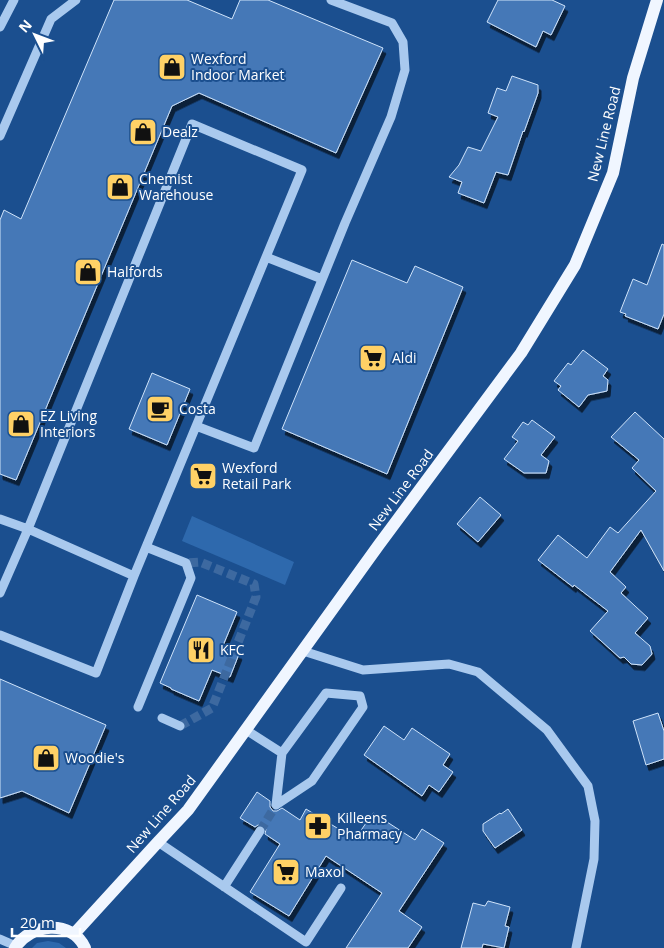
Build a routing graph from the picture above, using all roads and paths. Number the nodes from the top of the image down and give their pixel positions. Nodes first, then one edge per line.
1 (14, 0) edge
2 (76, 0) edge
3 (330, 0) edge
4 (658, 3) edge
5 (0, 27) edge
6 (0, 136) edge
7 (266, 257) junction
8 (322, 279) junction
9 (196, 426) junction
10 (0, 519) edge
11 (28, 529) junction
12 (146, 547) junction
13 (3, 576) edge
14 (134, 576) junction
15 (0, 593) edge
16 (0, 635) edge
17 (303, 651) junction
18 (138, 707) dead end
19 (162, 718) dead end
20 (180, 726) dead end
21 (246, 730) junction
22 (282, 753) junction
23 (260, 831) tunnel mouth
24 (158, 842) junction
25 (224, 887) junction
26 (341, 888) dead end
27 (74, 934) junction
28 (0, 939) edge
29 (15, 947) edge
30 (85, 948) edge
31 (576, 948) edge

1 - 5 street
2 - 6 street
3 - 8 street
4 - 17 main road, New Line Road
7 - 8 street
7 - 9 street
7 - 11 street
8 - 9 street
9 - 12 street
10 - 11 street
11 - 13 street
11 - 14 street
12 - 14 street
12 - 18 street
13 - 15 street
14 - 16 street
17 - 21 main road, New Line Road
17 - 31 street
19 - 20 street
21 - 22 street
21 - 24 main road, New Line Road
22 - 22 street
23 - 25 street
24 - 25 street
24 - 27 main road, New Line Road
25 - 26 street
27 - 29 main road
27 - 30 main road
28 - 29 street

